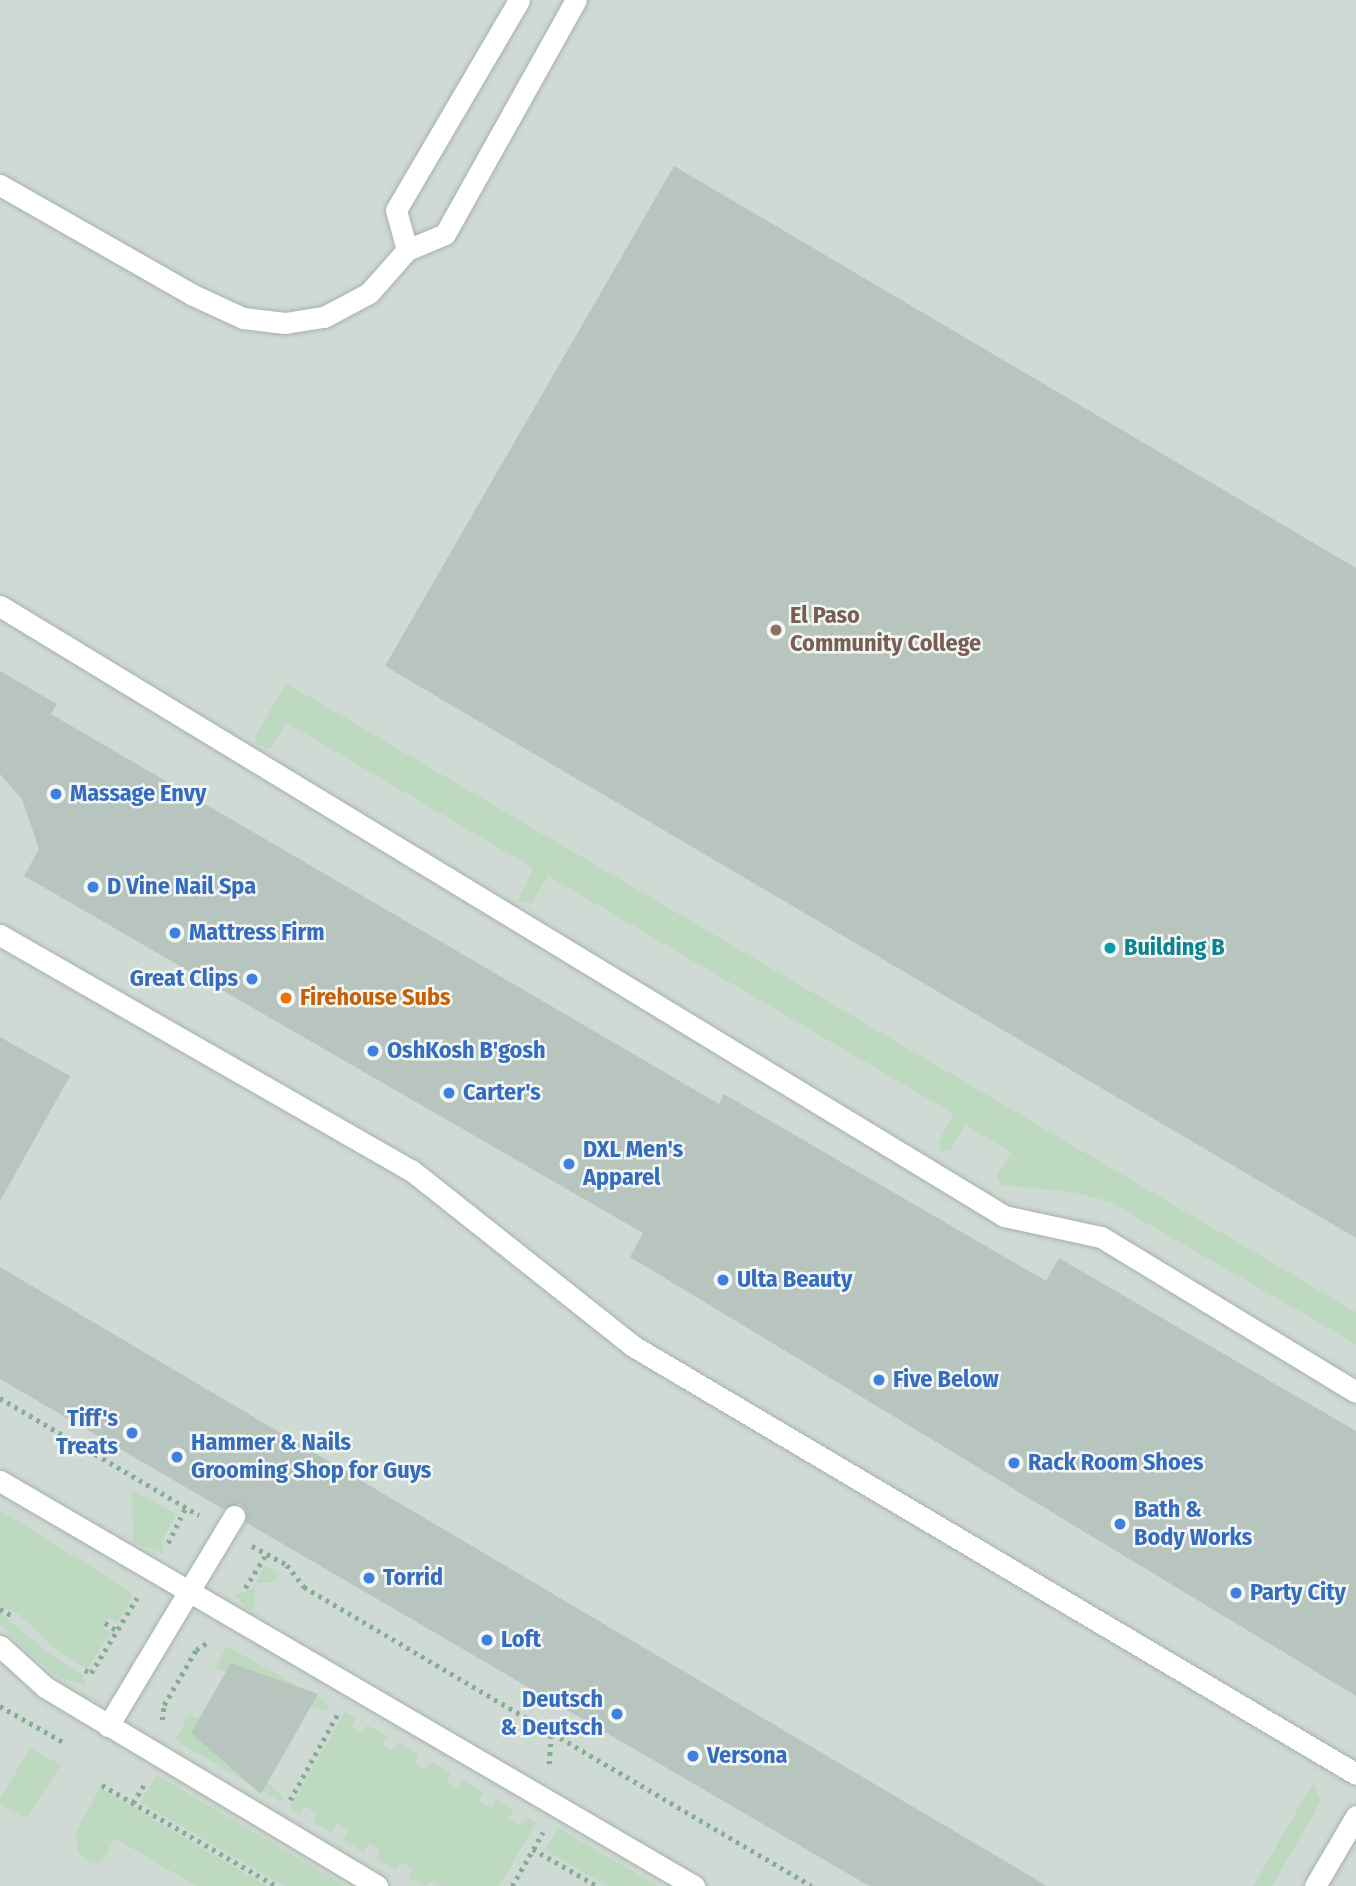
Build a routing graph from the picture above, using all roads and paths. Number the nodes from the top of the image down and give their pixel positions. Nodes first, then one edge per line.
1 (519, 0) edge
2 (576, 0) edge
3 (0, 185) edge
4 (407, 250) junction
5 (0, 606) edge
6 (0, 935) edge
7 (1356, 1392) edge
8 (0, 1398) edge
9 (0, 1481) edge
10 (186, 1507) junction
11 (234, 1516) dead end
12 (203, 1517) dead end
13 (247, 1543) dead end
14 (266, 1554) junction
15 (169, 1555) dead end
16 (189, 1591) junction
17 (232, 1591) dead end
18 (138, 1602) dead end
19 (0, 1609) edge
20 (16, 1619) dead end
21 (104, 1623) dead end
22 (119, 1632) junction
23 (127, 1636) dead end
24 (218, 1640) dead end
25 (0, 1646) edge
26 (82, 1669) dead end
27 (0, 1706) edge
28 (342, 1707) dead end
29 (108, 1726) junction
30 (164, 1728) dead end
31 (63, 1742) dead end
32 (151, 1773) dead end
33 (1356, 1774) edge
34 (102, 1785) dead end
35 (133, 1803) junction
36 (284, 1810) dead end
37 (1356, 1816) edge
38 (547, 1825) dead end
39 (533, 1849) junction
40 (803, 1883) edge
41 (276, 1886) edge
42 (377, 1886) edge
43 (512, 1886) edge
44 (597, 1886) edge
45 (694, 1886) edge
46 (812, 1886) edge
47 (1315, 1886) edge

1 - 4 lane
2 - 4 lane
3 - 4 lane
5 - 7 lane
6 - 33 lane
8 - 10 path
9 - 16 lane
10 - 12 path
10 - 15 path
11 - 16 lane
13 - 14 path
14 - 17 path
14 - 40 path
16 - 29 lane
16 - 45 lane
18 - 22 path
19 - 20 path
21 - 22 path
22 - 23 path
22 - 26 path
24 - 30 path
25 - 29 lane
27 - 31 path
28 - 36 path
29 - 42 lane
32 - 35 path
34 - 35 path
35 - 41 path
37 - 47 lane
38 - 39 path
39 - 43 path
39 - 44 path
40 - 46 path

